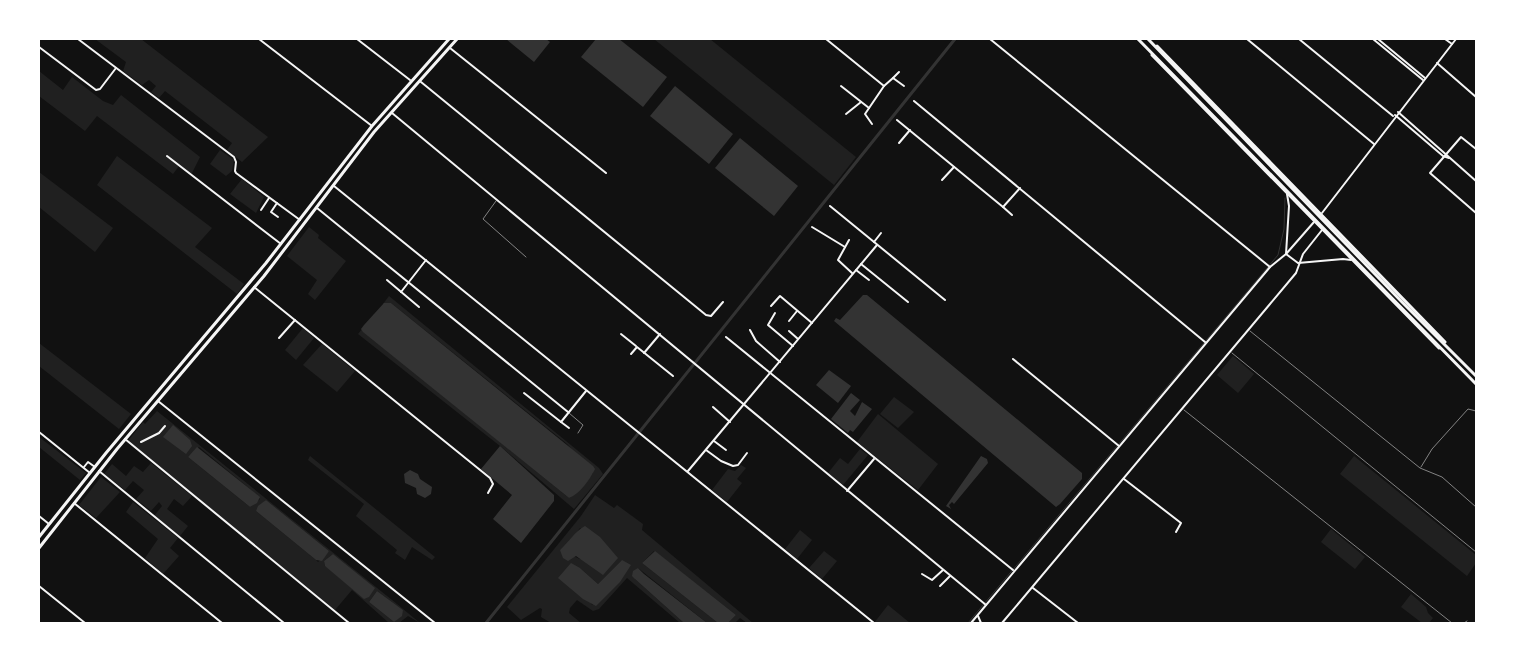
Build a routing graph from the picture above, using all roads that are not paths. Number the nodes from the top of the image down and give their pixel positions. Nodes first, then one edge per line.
1 (78, 39) edge
2 (259, 39) edge
3 (357, 39) edge
4 (449, 39) edge
5 (457, 39) edge
6 (826, 39) edge
7 (990, 39) edge
8 (1138, 39) edge
9 (1148, 39) edge
10 (1247, 39) edge
11 (1298, 39) edge
12 (1373, 39) edge
13 (1378, 39) edge
14 (1446, 39) edge
15 (1456, 39) edge
16 (1144, 44) junction
17 (1452, 44) junction
18 (39, 47) edge
19 (450, 48) junction
20 (1437, 63) junction
21 (116, 68) junction
22 (899, 72) dead end
23 (893, 78) junction
24 (1424, 79) junction
25 (412, 82) junction
26 (421, 82) junction
27 (841, 86) dead end
28 (884, 86) junction
29 (904, 86) dead end
30 (1476, 97) edge
31 (914, 101) dead end
32 (861, 102) junction
33 (869, 108) junction
34 (1398, 112) junction
35 (392, 113) junction
36 (846, 114) dead end
37 (1395, 116) junction
38 (897, 120) dead end
39 (872, 124) dead end
40 (372, 126) junction
41 (1230, 128) junction
42 (910, 130) junction
43 (899, 143) dead end
44 (1374, 144) junction
45 (1476, 149) edge
46 (1446, 153) junction
47 (167, 156) dead end
48 (1443, 156) junction
49 (1449, 158) junction
50 (954, 167) junction
51 (606, 173) dead end
52 (942, 180) dead end
53 (1476, 181) edge
54 (334, 186) junction
55 (1020, 188) junction
56 (1287, 194) junction
57 (269, 198) junction
58 (497, 200) junction
59 (277, 203) junction
60 (830, 206) dead end
61 (1003, 207) junction
62 (317, 208) junction
63 (261, 210) dead end
64 (1476, 213) edge
65 (1321, 214) junction
66 (1012, 215) dead end
67 (278, 217) dead end
68 (300, 220) junction
69 (1314, 222) junction
70 (1329, 222) junction
71 (812, 227) dead end
72 (1322, 230) junction
73 (881, 233) dead end
74 (849, 240) dead end
75 (874, 242) junction
76 (281, 244) junction
77 (877, 245) junction
78 (844, 247) junction
79 (1286, 254) junction
80 (526, 257) dead end
81 (426, 260) junction
82 (1351, 260) junction
83 (1298, 263) junction
84 (861, 264) junction
85 (1270, 267) junction
86 (856, 270) junction
87 (853, 273) junction
88 (387, 280) dead end
89 (869, 280) dead end
90 (408, 282) junction
91 (254, 287) junction
92 (401, 292) junction
93 (945, 300) dead end
94 (723, 302) dead end
95 (908, 302) dead end
96 (1401, 304) junction
97 (771, 306) dead end
98 (419, 308) dead end
99 (798, 311) junction
100 (775, 314) dead end
101 (295, 320) junction
102 (789, 321) dead end
103 (812, 323) junction
104 (750, 330) dead end
105 (1249, 330) junction
106 (789, 332) dead end
107 (621, 334) dead end
108 (660, 334) junction
109 (726, 337) dead end
110 (279, 338) dead end
111 (798, 339) junction
112 (1205, 342) junction
113 (793, 346) junction
114 (637, 347) junction
115 (1450, 350) junction
116 (644, 352) junction
117 (1230, 352) junction
118 (631, 354) dead end
119 (1448, 354) junction
120 (1013, 359) dead end
121 (780, 362) junction
122 (770, 374) junction
123 (673, 376) dead end
124 (1476, 376) edge
125 (1476, 384) edge
126 (586, 391) junction
127 (524, 393) dead end
128 (158, 401) junction
129 (743, 406) junction
130 (713, 407) dead end
131 (1182, 409) junction
132 (1476, 411) edge
133 (568, 412) junction
134 (561, 422) junction
135 (730, 422) junction
136 (165, 426) dead end
137 (569, 428) dead end
138 (39, 432) edge
139 (578, 433) dead end
140 (125, 439) junction
141 (714, 441) junction
142 (141, 442) dead end
143 (1119, 446) junction
144 (706, 450) junction
145 (726, 450) dead end
146 (747, 453) dead end
147 (874, 459) junction
148 (84, 467) junction
149 (95, 467) junction
150 (1420, 468) junction
151 (99, 471) junction
152 (688, 472) junction
153 (90, 473) junction
154 (1124, 479) junction
155 (847, 491) junction
156 (488, 493) dead end
157 (74, 503) junction
158 (1476, 506) edge
159 (39, 516) edge
160 (49, 524) junction
161 (1176, 532) dead end
162 (39, 537) edge
163 (39, 548) edge
164 (1476, 552) edge
165 (943, 570) junction
166 (1012, 570) junction
167 (922, 574) dead end
168 (950, 576) junction
169 (39, 586) edge
170 (940, 586) dead end
171 (1033, 588) junction
172 (985, 605) junction
173 (977, 616) junction
174 (1467, 620) dead end
175 (85, 623) edge
176 (222, 623) edge
177 (284, 623) edge
178 (349, 623) edge
179 (435, 623) edge
180 (874, 623) edge
181 (971, 623) edge
182 (981, 623) edge
183 (1004, 623) edge
184 (1078, 623) edge
185 (1452, 623) edge
186 (1464, 623) edge

1 - 21 street
2 - 40 street
3 - 25 street
4 - 25 main road
5 - 19 main road
6 - 28 street
7 - 85 street
8 - 16 main road
9 - 41 main road
9 - 65 main road
10 - 44 street
11 - 37 street
12 - 24 street
13 - 24 street
14 - 17 street
15 - 17 street
16 - 41 main road
16 - 56 main road
17 - 20 street
18 - 21 street
19 - 26 main road
19 - 51 street
20 - 24 street
20 - 30 street
21 - 57 street
22 - 23 street
23 - 28 street
23 - 29 street
24 - 34 street
25 - 40 main road
26 - 35 main road
26 - 94 street
27 - 32 street
28 - 33 street
31 - 55 street
32 - 33 street
32 - 36 street
33 - 39 street
34 - 37 street
34 - 46 street
35 - 54 main road
35 - 58 street
37 - 44 street
37 - 48 street
38 - 42 street
40 - 68 main road
41 - 96 main road
42 - 43 street
42 - 50 street
44 - 65 street
45 - 46 street
46 - 48 street
46 - 49 street
47 - 76 street
48 - 49 street
48 - 64 street
49 - 53 street
50 - 52 street
50 - 61 street
54 - 62 main road
54 - 81 street
55 - 61 street
55 - 112 street
56 - 69 main road
56 - 79 street
57 - 59 street
57 - 63 street
58 - 80 lane
58 - 108 street
59 - 67 street
59 - 68 street
60 - 75 street
61 - 66 street
62 - 90 street
62 - 91 main road
65 - 69 main road
65 - 70 main road
68 - 76 main road
69 - 72 main road
69 - 79 street
70 - 72 main road
70 - 115 main road
71 - 78 street
72 - 82 main road
72 - 83 street
73 - 75 street
74 - 78 street
75 - 77 street
76 - 149 main road
77 - 84 street
77 - 93 street
78 - 87 street
79 - 83 street
79 - 85 street
81 - 90 street
81 - 126 street
82 - 83 street
82 - 119 main road
83 - 105 street
84 - 86 street
84 - 95 street
85 - 112 street
86 - 87 street
86 - 89 street
87 - 103 street
88 - 92 street
90 - 92 street
90 - 133 street
91 - 101 street
91 - 128 main road
92 - 98 street
96 - 115 main road
96 - 119 main road
97 - 99 street
99 - 102 street
99 - 103 street
100 - 113 street
101 - 110 street
101 - 156 street
103 - 111 street
104 - 121 street
105 - 117 street
105 - 150 lane
106 - 111 street
107 - 114 street
108 - 116 street
108 - 129 street
109 - 122 street
111 - 113 street
112 - 143 street
113 - 121 street
114 - 116 street
114 - 118 street
115 - 124 main road
116 - 123 street
117 - 131 street
117 - 164 lane
119 - 125 main road
120 - 143 street
121 - 122 street
122 - 129 street
122 - 147 street
126 - 133 street
126 - 152 street
127 - 134 street
128 - 140 main road
128 - 179 street
129 - 135 street
129 - 155 street
130 - 135 street
131 - 154 street
131 - 185 lane
132 - 150 lane
133 - 134 street
133 - 139 lane
134 - 137 street
135 - 141 street
136 - 142 street
138 - 148 street
140 - 151 main road
140 - 178 street
141 - 144 street
141 - 145 street
143 - 166 street
144 - 146 street
144 - 152 street
147 - 155 street
147 - 166 street
148 - 149 street
148 - 153 street
149 - 153 main road
150 - 158 lane
151 - 157 main road
151 - 177 street
152 - 180 street
153 - 160 main road
154 - 161 street
154 - 171 street
155 - 165 street
157 - 163 main road
157 - 176 street
159 - 160 street
160 - 162 main road
165 - 167 street
165 - 168 street
166 - 172 street
168 - 170 street
168 - 172 street
169 - 175 street
171 - 183 street
171 - 184 street
172 - 173 street
173 - 181 street
173 - 182 street
174 - 186 lane

